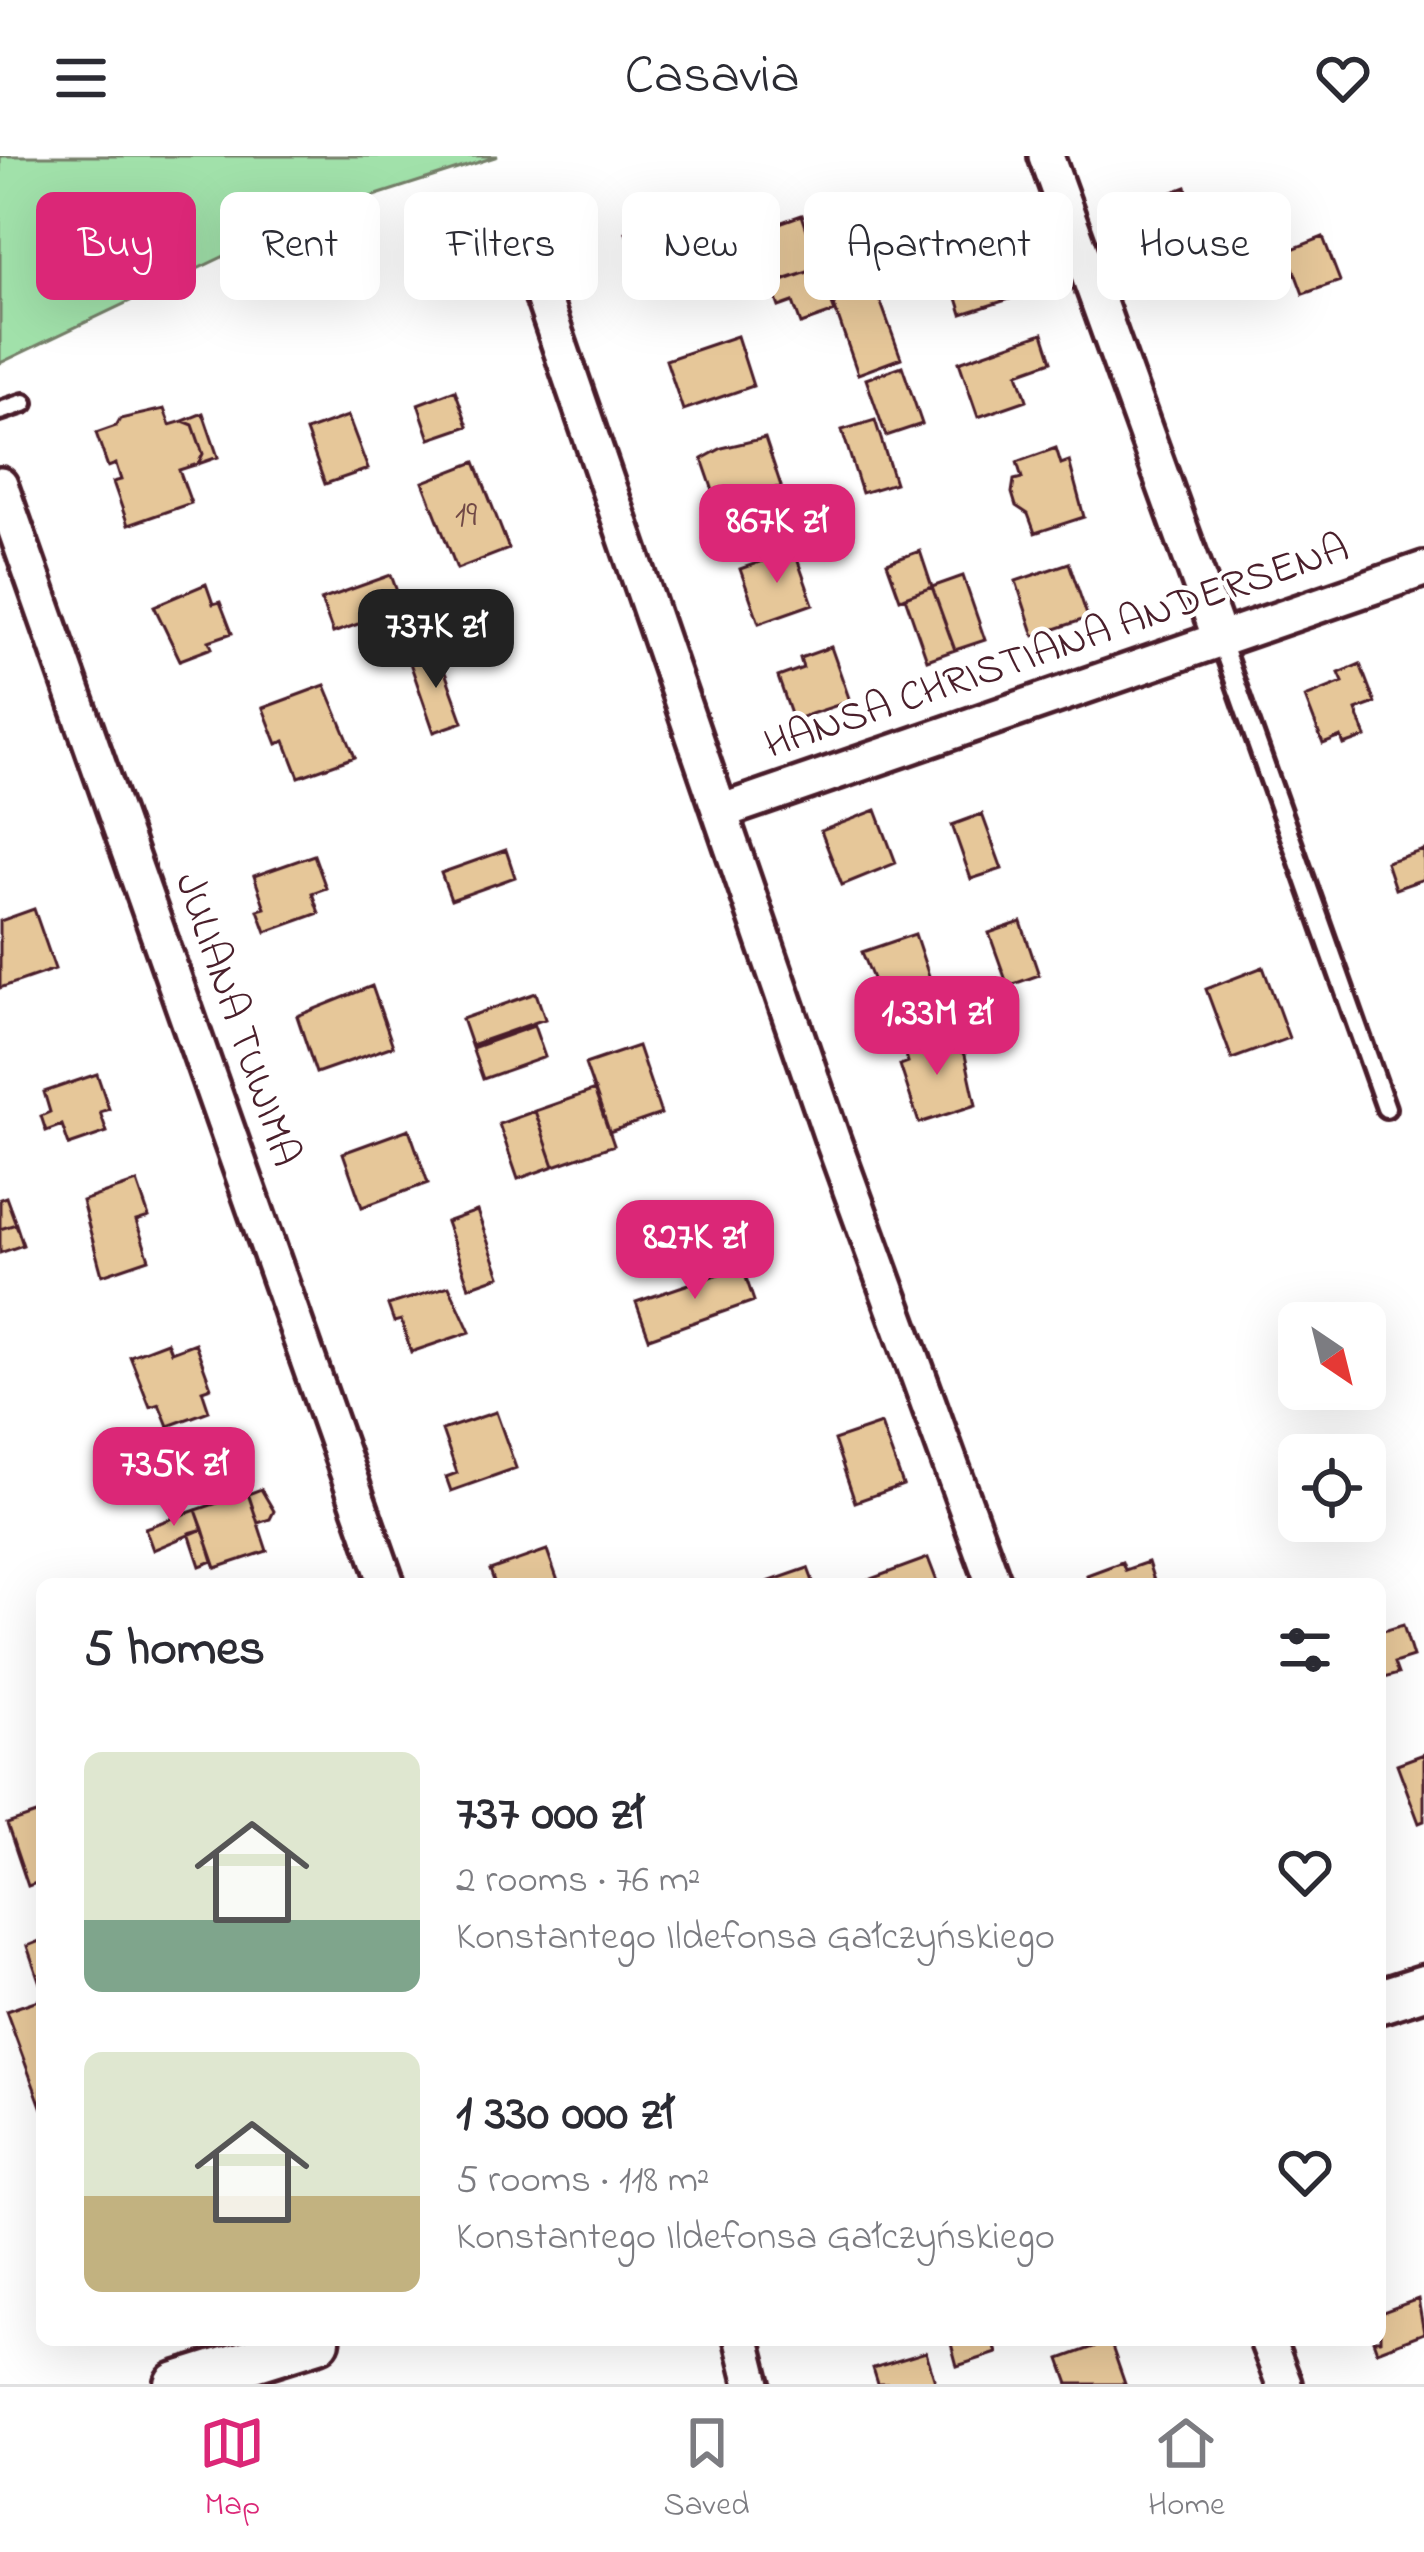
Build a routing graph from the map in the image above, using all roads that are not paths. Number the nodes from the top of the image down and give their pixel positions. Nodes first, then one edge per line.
1 (1046, 156) edge
2 (544, 300) edge
3 (24, 403) dead end
4 (0, 411) edge
5 (0, 485) edge
6 (1424, 568) edge
7 (1220, 639) junction
8 (720, 812) junction
9 (1386, 1108) dead end
10 (385, 1578) edge
11 (992, 1578) edge
12 (1424, 1987) edge
13 (1386, 1999) edge
14 (299, 2346) edge
15 (744, 2346) edge
16 (1269, 2346) edge
17 (177, 2384) edge
18 (753, 2384) edge
19 (1284, 2384) edge

1 - 7 street
2 - 8 street
3 - 4 lane
5 - 10 street, JULIANA TUWIMA
6 - 7 street, HANSA CHRISTIANA ANDERSENA
7 - 8 street, HANSA CHRISTIANA ANDERSENA
7 - 9 lane
8 - 11 street
12 - 13 street
14 - 17 street
15 - 18 street
16 - 19 street

